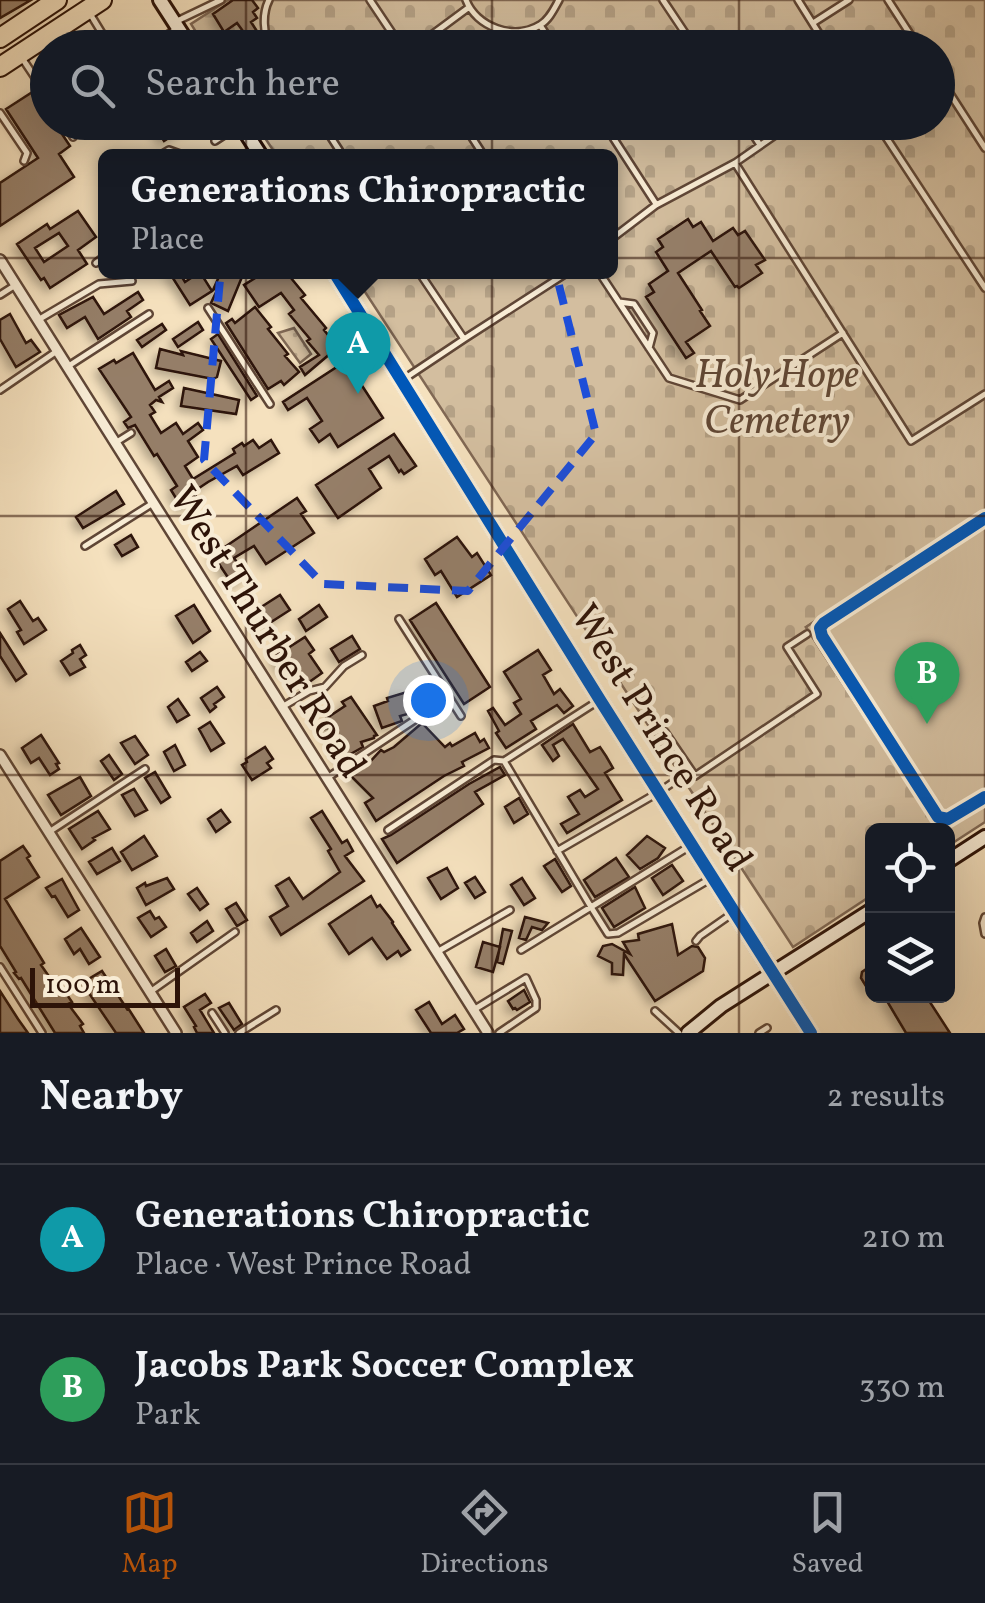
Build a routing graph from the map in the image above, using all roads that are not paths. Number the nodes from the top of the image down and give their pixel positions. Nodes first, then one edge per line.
1 (57, 0) edge
2 (160, 0) edge
3 (221, 0) edge
4 (270, 0) edge
5 (370, 0) edge
6 (560, 0) edge
7 (663, 0) edge
8 (798, 0) edge
9 (849, 0) edge
10 (888, 0) edge
11 (467, 4) edge
12 (95, 5) edge
13 (813, 24) junction
14 (177, 25) junction
15 (540, 25) junction
16 (57, 30) edge
17 (104, 30) edge
18 (170, 30) edge
19 (180, 30) edge
20 (265, 30) edge
21 (390, 30) edge
22 (436, 30) edge
23 (502, 30) edge
24 (523, 30) edge
25 (543, 30) edge
26 (683, 30) edge
27 (817, 30) edge
28 (907, 30) edge
29 (0, 38) edge
30 (30, 47) edge
31 (20, 54) junction
32 (0, 67) edge
33 (30, 70) edge
34 (955, 101) edge
35 (0, 113) edge
36 (614, 140) edge
37 (756, 140) edge
38 (768, 140) edge
39 (888, 140) edge
40 (760, 146) junction
41 (985, 148) edge
42 (24, 161) dead end
43 (735, 163) junction
44 (656, 205) junction
45 (618, 234) edge
46 (0, 260) edge
47 (338, 279) edge
48 (424, 279) edge
49 (554, 279) edge
50 (604, 279) edge
51 (132, 281) dead end
52 (16, 285) junction
53 (985, 288) edge
54 (0, 295) edge
55 (619, 302) junction
56 (208, 308) dead end
57 (149, 314) dead end
58 (38, 320) junction
59 (843, 333) junction
60 (464, 339) junction
61 (649, 348) junction
62 (57, 351) junction
63 (68, 367) junction
64 (402, 379) junction
65 (0, 390) edge
66 (985, 394) edge
67 (270, 404) dead end
68 (131, 434) dead end
69 (116, 443) junction
70 (153, 502) junction
71 (85, 546) dead end
72 (399, 619) dead end
73 (808, 634) dead end
74 (362, 655) dead end
75 (600, 700) junction
76 (282, 707) junction
77 (431, 709) dead end
78 (461, 716) dead end
79 (665, 732) dead end
80 (0, 756) edge
81 (504, 761) junction
82 (145, 769) dead end
83 (691, 770) junction
84 (327, 778) junction
85 (658, 792) junction
86 (388, 830) dead end
87 (48, 832) junction
88 (985, 837) edge
89 (692, 845) junction
90 (558, 851) junction
91 (955, 856) edge
92 (712, 877) junction
93 (591, 907) junction
94 (510, 910) dead end
95 (735, 912) junction
96 (867, 913) edge
97 (985, 917) edge
98 (236, 932) dead end
99 (985, 934) edge
100 (696, 941) dead end
101 (520, 950) dead end
102 (437, 952) junction
103 (0, 967) edge
104 (774, 974) junction
105 (150, 992) junction
106 (276, 1010) dead end
107 (474, 1010) junction
108 (656, 1011) dead end
109 (212, 1013) dead end
110 (767, 1028) dead end
111 (694, 1031) edge
112 (486, 1032) edge
113 (42, 1033) edge
114 (176, 1033) edge
115 (225, 1033) edge
116 (239, 1033) edge
117 (499, 1033) edge
118 (679, 1033) edge
119 (759, 1033) edge
120 (811, 1033) edge

1 - 29 highway
2 - 14 main road
3 - 14 lane
4 - 20 lane
5 - 21 lane
6 - 15 lane
7 - 26 lane
8 - 13 lane
9 - 13 lane
10 - 28 lane
11 - 22 lane
11 - 23 lane
12 - 16 highway
12 - 17 lane
13 - 27 lane
14 - 18 lane
14 - 19 main road
15 - 24 lane
15 - 25 lane
30 - 31 highway
31 - 32 highway
31 - 33 lane
34 - 41 lane
35 - 42 lane
36 - 44 lane
37 - 40 lane
38 - 40 lane
39 - 53 lane
40 - 43 lane
43 - 44 lane
43 - 59 lane
44 - 45 lane
46 - 52 street, West Thurber Road
47 - 64 main road, West Prince Road
48 - 60 lane
49 - 60 lane
50 - 55 lane
51 - 58 lane
52 - 54 lane
52 - 58 street, West Thurber Road
55 - 61 lane
55 - 61 lane
56 - 67 lane
57 - 63 lane
58 - 62 street, West Thurber Road
59 - 61 lane
59 - 66 lane
60 - 64 lane
62 - 63 street, West Thurber Road
62 - 65 lane
63 - 69 street, West Thurber Road
64 - 75 main road, West Prince Road
68 - 69 lane
69 - 70 street, West Thurber Road
70 - 71 lane
70 - 76 street, West Thurber Road
72 - 78 lane
73 - 83 lane
74 - 76 lane
75 - 81 lane
75 - 85 main road, West Prince Road
76 - 84 street, West Thurber Road
77 - 84 lane
79 - 83 lane
80 - 87 street
81 - 86 lane
81 - 90 lane
82 - 87 lane
83 - 85 lane
84 - 102 street, West Thurber Road
85 - 89 main road, West Prince Road
85 - 90 lane
87 - 105 street
88 - 91 main road
89 - 92 main road, West Prince Road
89 - 93 lane
90 - 93 lane
92 - 93 lane
92 - 95 main road, West Prince Road
93 - 101 lane
94 - 102 lane
95 - 100 lane
95 - 104 main road, West Prince Road
96 - 104 main road
97 - 99 lane
98 - 105 lane
102 - 107 street, West Thurber Road
103 - 113 lane
104 - 111 main road
104 - 120 main road, West Prince Road
105 - 114 street
106 - 116 lane
107 - 112 street, West Thurber Road
107 - 117 lane
108 - 118 lane
109 - 115 lane
110 - 119 lane

